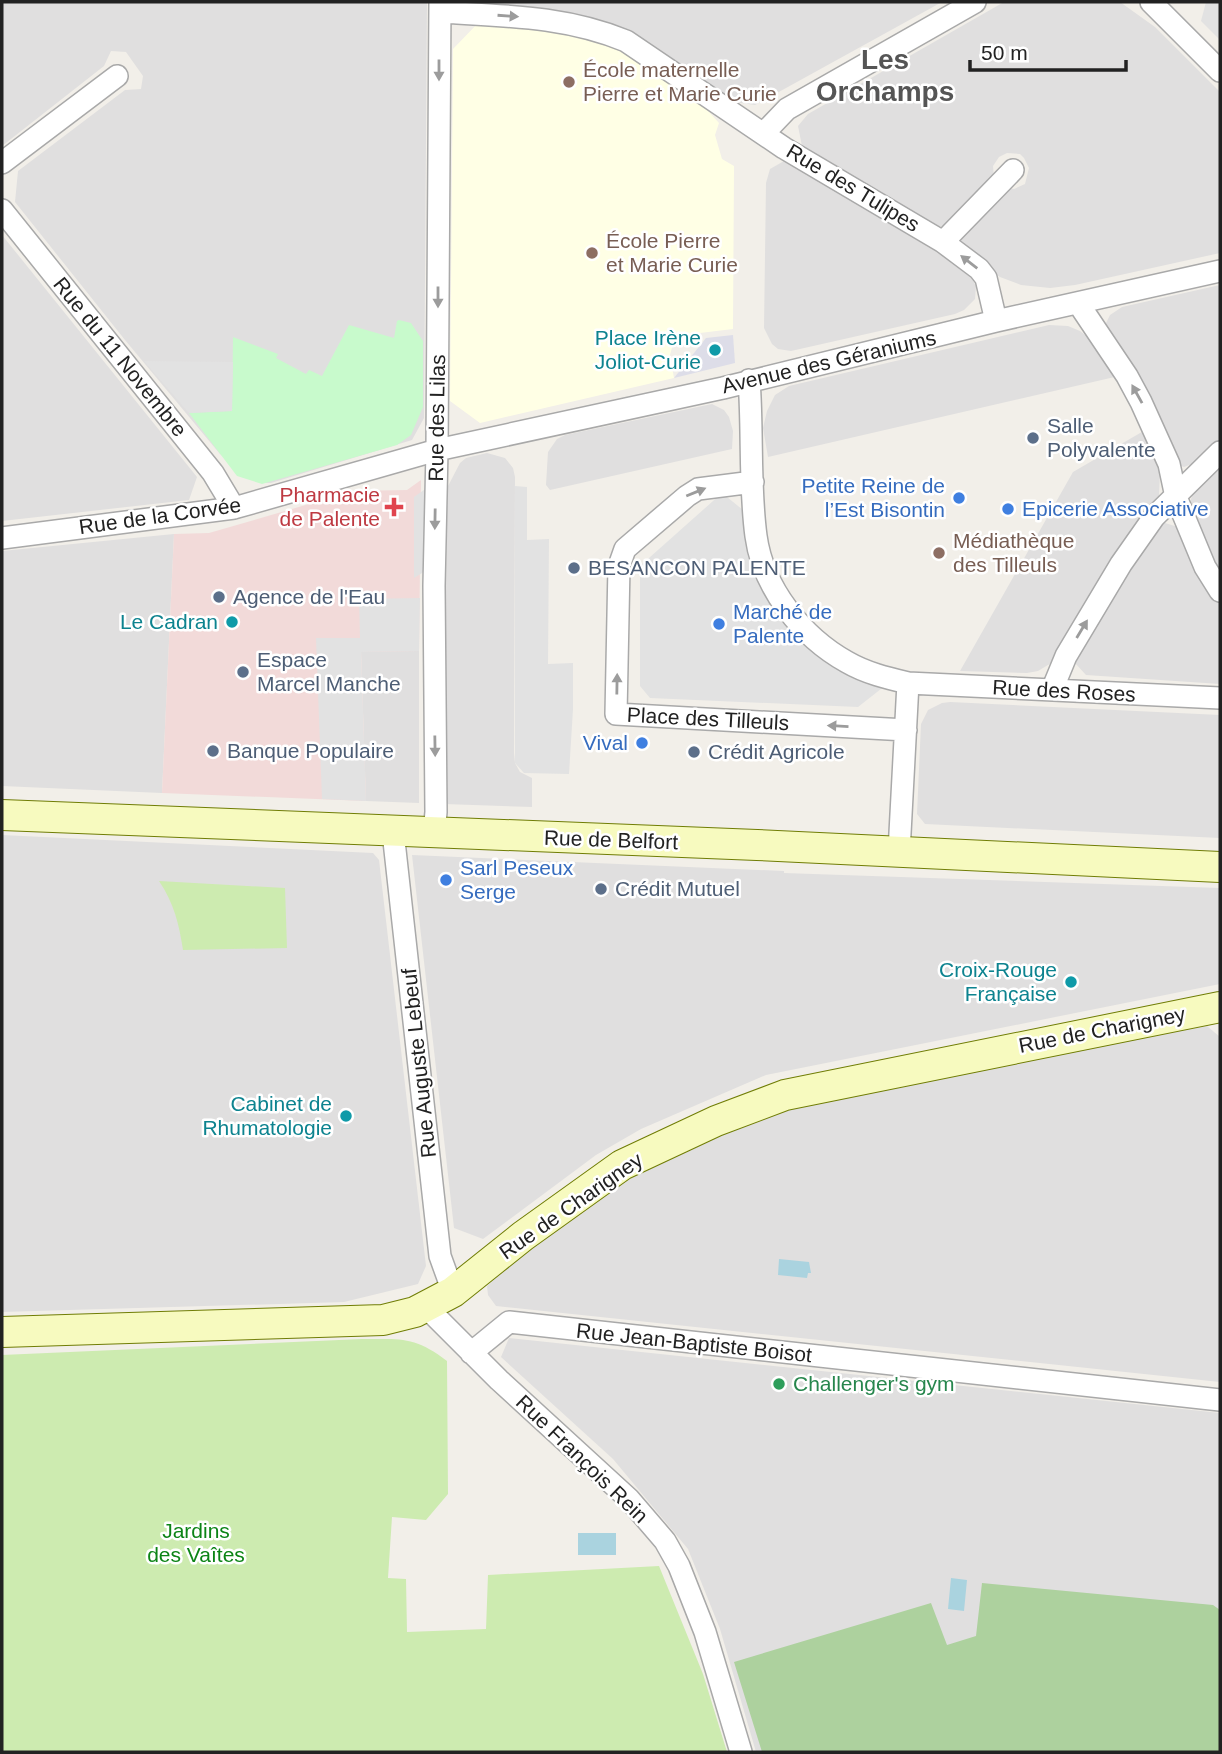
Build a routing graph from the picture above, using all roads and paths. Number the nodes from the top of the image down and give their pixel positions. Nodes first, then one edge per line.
1 (975, 2) edge
2 (1151, 2) edge
3 (440, 7) edge
4 (1220, 71) edge
5 (117, 76) dead end
6 (764, 133) junction
7 (2, 163) edge
8 (1013, 170) dead end
9 (2, 210) edge
10 (943, 242) junction
11 (1220, 271) edge
12 (1077, 303) junction
13 (996, 321) junction
14 (749, 380) junction
15 (437, 450) junction
16 (1220, 452) edge
17 (753, 482) junction
18 (1176, 497) junction
19 (234, 508) junction
20 (2, 537) edge
21 (1220, 591) edge
22 (908, 683) junction
23 (1052, 690) junction
24 (1220, 698) edge
25 (906, 730) junction
26 (2, 815) edge
27 (393, 832) junction
28 (434, 833) junction
29 (900, 852) junction
30 (1220, 867) edge
31 (1220, 1007) edge
32 (453, 1292) junction
33 (427, 1308) junction
34 (2, 1332) edge
35 (471, 1353) junction
36 (1220, 1400) edge
37 (741, 1752) edge

1 - 6 street
2 - 4 street
3 -> 6 street, Rue des Tulipes
3 -> 15 street, Rue des Lilas
5 - 7 street
6 - 10 street, Rue des Tulipes
8 - 10 street, Rue des Tulipes
9 - 19 street, Rue du 11 Novembre
13 -> 10 street, Rue des Tulipes
11 - 12 street, Avenue des Géraniums
12 - 13 street, Avenue des Géraniums
18 -> 12 street
13 - 14 street, Avenue des Géraniums
14 - 15 street, Avenue des Géraniums
14 - 17 street, Rue des Roses
15 - 19 street, Rue de la Corvée
15 -> 28 street, Rue des Lilas
16 - 18 street
17 - 22 street, Rue des Roses
25 -> 17 street, Place des Tilleuls
18 - 21 street
23 -> 18 street
19 - 20 street, Rue de la Corvée
22 - 23 street, Rue des Roses
22 - 25 street
23 - 24 street, Rue des Roses
25 - 29 street
26 - 27 street, Rue de Belfort
27 - 28 street, Rue de Belfort
27 - 32 street, Rue Auguste Lebeuf
28 - 29 street, Rue de Belfort
29 - 30 street, Rue de Belfort
31 - 32 street, Rue de Charigney
32 - 33 street, Rue de Charigney
33 - 34 street, Rue de Charigney
33 - 35 street, Rue François Rein
35 - 36 street, Rue Jean-Baptiste Boisot
35 - 37 street, Rue François Rein

